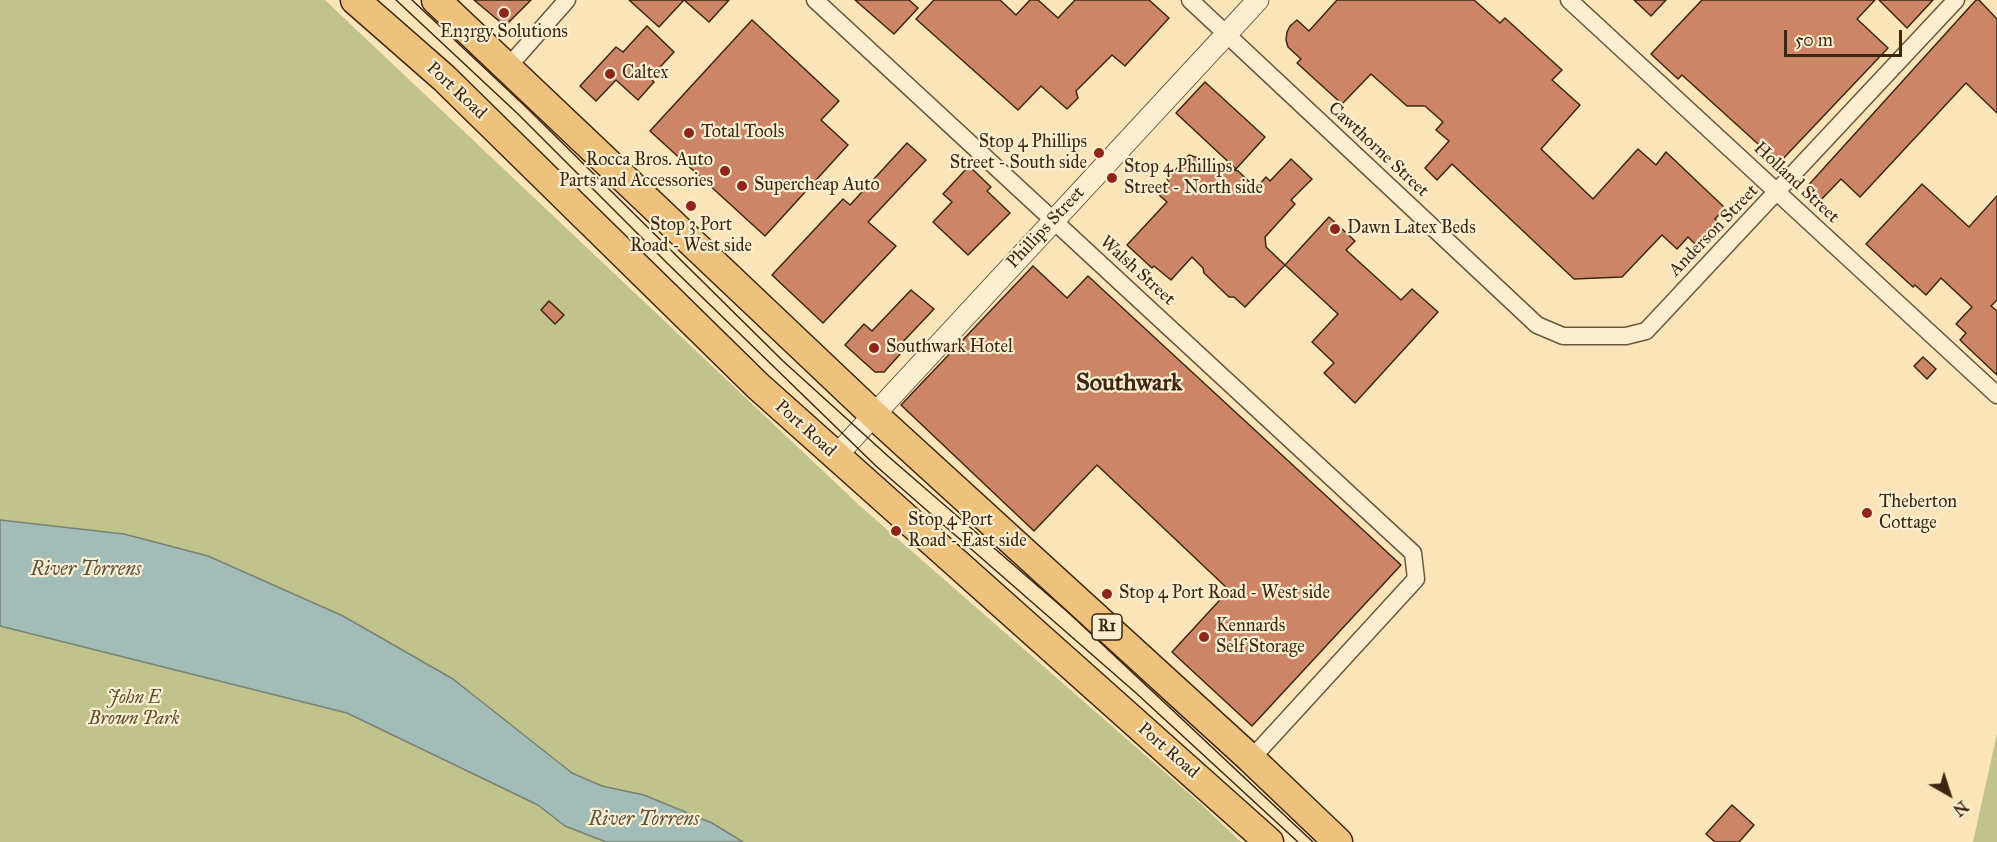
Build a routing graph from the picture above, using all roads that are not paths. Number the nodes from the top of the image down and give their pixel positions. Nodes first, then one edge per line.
1 (355, 0) edge
2 (436, 0) edge
3 (567, 0) edge
4 (815, 0) edge
5 (1190, 0) edge
6 (1258, 0) edge
7 (1569, 0) edge
8 (1956, 0) edge
9 (1226, 34) junction
10 (508, 67) junction
11 (1778, 193) junction
12 (1052, 220) junction
13 (1646, 331) joint
14 (1997, 395) edge
15 (874, 415) junction
16 (835, 457) junction
17 (1251, 759) junction
18 (1269, 842) edge
19 (1338, 842) edge

1 - 16 highway, Port Road
2 - 10 highway, R1
3 - 10 street
4 - 12 street, Walsh Street
5 - 9 street, Cawthorne Street
6 - 9 street, Phillips Street
7 - 11 street, Holland Street
8 - 11 street, Anderson Street
9 - 12 street, Phillips Street
9 - 13 street, Cawthorne Street
10 - 15 highway, R1
11 - 13 street, Anderson Street
11 - 14 street, Holland Street
12 - 15 street, Phillips Street
12 - 17 street, Walsh Street
15 - 16 street, Phillips Street
15 - 17 highway, R1
16 - 18 highway, Port Road
17 - 19 highway, R1

